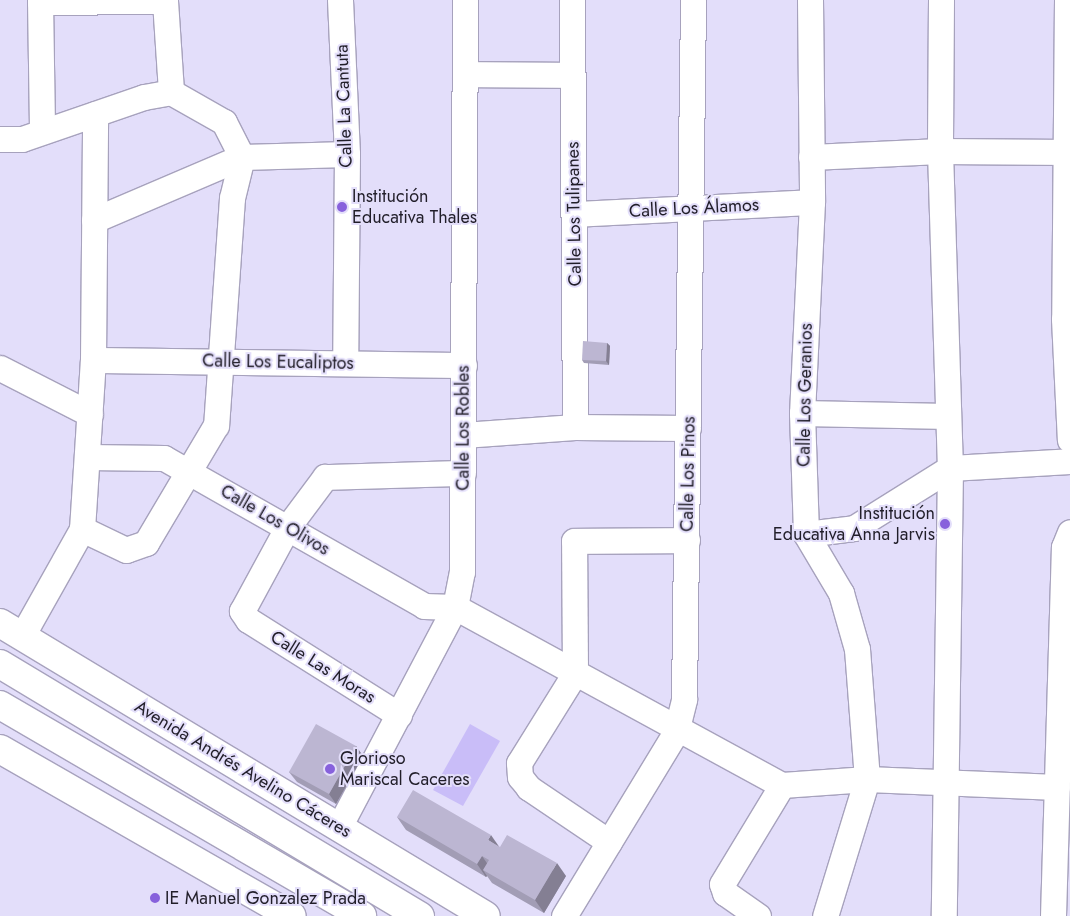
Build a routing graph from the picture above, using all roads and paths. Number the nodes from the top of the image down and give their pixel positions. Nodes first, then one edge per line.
1 (340, 0) edge
2 (465, 0) edge
3 (572, 0) edge
4 (693, 0) edge
5 (810, 0) edge
6 (941, 0) edge
7 (1066, 0) edge
8 (40, 1) edge
9 (175, 1) edge
10 (464, 74) junction
11 (571, 75) junction
12 (171, 92) junction
13 (94, 114) junction
14 (42, 131) junction
15 (0, 140) edge
16 (940, 151) junction
17 (1068, 152) edge
18 (347, 154) junction
19 (242, 157) junction
20 (812, 157) junction
21 (812, 202) junction
22 (691, 209) junction
23 (575, 214) junction
24 (94, 220) junction
25 (1067, 319) edge
26 (93, 360) junction
27 (220, 362) junction
28 (345, 363) junction
29 (464, 365) junction
30 (0, 368) edge
31 (802, 413) junction
32 (90, 414) junction
33 (948, 416) junction
34 (575, 427) junction
35 (688, 428) junction
36 (463, 435) junction
37 (1070, 437) edge
38 (87, 457) junction
39 (1070, 461) edge
40 (950, 468) junction
41 (187, 469) junction
42 (463, 472) junction
43 (287, 528) junction
44 (82, 529) junction
45 (1070, 532) edge
46 (806, 534) junction
47 (686, 540) junction
48 (455, 607) junction
49 (11, 630) edge
50 (1065, 643) edge
51 (0, 664) edge
52 (575, 673) junction
53 (0, 705) edge
54 (399, 714) junction
55 (676, 732) junction
56 (1066, 732) edge
57 (0, 750) edge
58 (867, 779) junction
59 (782, 785) junction
60 (948, 785) junction
61 (1056, 786) junction
62 (339, 827) junction
63 (609, 842) junction
64 (1059, 915) edge
65 (292, 916) edge
66 (362, 916) edge
67 (420, 916) edge
68 (486, 916) edge
69 (564, 916) edge
70 (758, 916) edge
71 (825, 916) edge
72 (944, 916) edge

1 - 18 street, Calle La Cantuta
2 - 10 street, Calle Los Robles
3 - 11 street, Calle Los Tulipanes
4 - 22 street, Calle Los Pinos
5 - 20 street, Calle Los Geranios
6 - 16 street
7 - 17 street
8 - 9 street
8 - 14 street
9 - 12 street
10 - 11 street
10 - 29 street, Calle Los Robles
11 - 23 street, Calle Los Tulipanes
12 - 13 street
12 - 19 street
13 - 14 street
13 - 24 street
14 - 15 street
16 - 17 street
16 - 20 street
16 - 33 street
17 - 25 street
18 - 19 street
18 - 28 street, Calle La Cantuta
19 - 24 street
19 - 27 street
20 - 21 street, Calle Los Geranios
21 - 22 street, Calle Los Álamos
21 - 31 street, Calle Los Geranios
22 - 23 street, Calle Los Álamos
22 - 35 street, Calle Los Pinos
23 - 34 street, Calle Los Tulipanes
24 - 26 street
25 - 37 street
26 - 27 street, Calle Los Eucaliptos
26 - 32 street
27 - 28 street, Calle Los Eucaliptos
27 - 41 street
28 - 29 street, Calle Los Eucaliptos
29 - 36 street, Calle Los Robles
30 - 32 street
31 - 33 street
31 - 46 street, Calle Los Geranios
32 - 38 street
33 - 40 street
34 - 35 street
34 - 36 street
35 - 47 street, Calle Los Pinos
36 - 42 street, Calle Los Robles
38 - 41 street, Calle Los Olivos
38 - 44 street
39 - 40 street
40 - 46 street
40 - 60 street
41 - 43 street, Calle Los Olivos
41 - 44 street
42 - 43 street
42 - 48 street, Calle Los Robles
43 - 48 street, Calle Los Olivos
43 - 54 street, Calle Las Moras
44 - 49 street
45 - 50 street
46 - 58 street, Calle Los Geranios
47 - 52 street
47 - 55 street, Calle Los Pinos
48 - 52 street
48 - 54 street, Calle Los Robles
49 - 62 main road, Avenida Andrés Avelino Cáceres
50 - 56 street
51 - 67 main road, Avenida Andrés Avelino Cáceres
52 - 55 street
52 - 63 street
53 - 66 main road
54 - 62 street, Calle Los Robles
55 - 59 street
55 - 63 street, Calle Los Pinos
56 - 61 street
57 - 65 main road
58 - 59 street
58 - 60 street
58 - 71 street
59 - 70 street
60 - 61 street
60 - 72 street
61 - 64 street
62 - 68 main road, Avenida Andrés Avelino Cáceres
63 - 69 street, Calle Los Pinos

